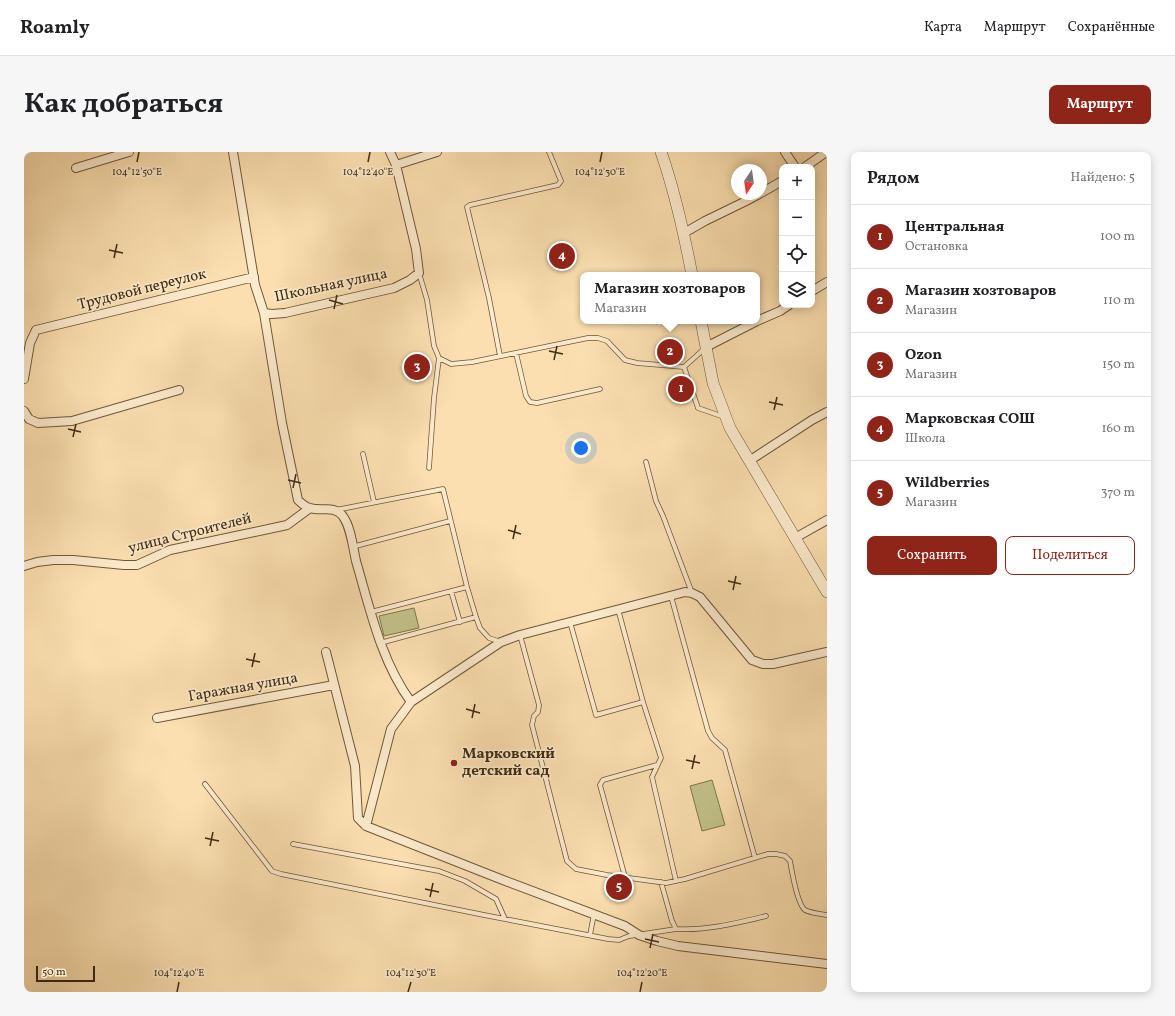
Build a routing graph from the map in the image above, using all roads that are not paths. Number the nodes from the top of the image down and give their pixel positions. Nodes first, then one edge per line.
1 (129, 152) edge
2 (233, 152) edge
3 (390, 152) edge
4 (437, 152) edge
5 (549, 152) edge
6 (661, 152) edge
7 (785, 152) edge
8 (826, 152) edge
9 (793, 164) edge
10 (809, 164) edge
11 (396, 165) junction
12 (76, 168) dead end
13 (779, 183) edge
14 (767, 189) edge
15 (748, 200) edge
16 (684, 233) junction
17 (691, 272) edge
18 (419, 273) junction
19 (254, 276) junction
20 (827, 282) edge
21 (815, 289) edge
22 (784, 308) edge
23 (264, 313) junction
24 (760, 320) edge
25 (702, 324) edge
26 (749, 324) edge
27 (706, 347) junction
28 (516, 353) junction
29 (500, 356) junction
30 (439, 358) junction
31 (684, 367) junction
32 (24, 379) edge
33 (600, 389) dead end
34 (179, 390) dead end
35 (24, 411) edge
36 (827, 412) edge
37 (725, 417) junction
38 (363, 454) dead end
39 (749, 461) junction
40 (646, 462) dead end
41 (429, 468) dead end
42 (374, 502) junction
43 (310, 508) junction
44 (335, 510) junction
45 (827, 520) edge
46 (450, 521) junction
47 (795, 538) junction
48 (352, 547) junction
49 (24, 566) edge
50 (467, 586) junction
51 (451, 591) junction
52 (827, 592) edge
53 (692, 594) junction
54 (671, 596) junction
55 (618, 609) junction
56 (371, 612) junction
57 (476, 618) junction
58 (460, 622) junction
59 (570, 622) junction
60 (520, 635) junction
61 (501, 642) junction
62 (380, 643) junction
63 (326, 652) dead end
64 (827, 652) edge
65 (334, 685) junction
66 (412, 702) junction
67 (643, 702) junction
68 (157, 718) dead end
69 (657, 765) junction
70 (205, 784) dead end
71 (366, 826) junction
72 (293, 844) dead end
73 (755, 858) junction
74 (625, 877) junction
75 (676, 881) junction
76 (661, 882) junction
77 (594, 914) junction
78 (766, 916) dead end
79 (827, 916) edge
80 (505, 919) junction
81 (676, 929) junction
82 (590, 935) junction
83 (639, 935) junction
84 (827, 964) edge

1 - 12 street
2 - 19 street
3 - 11 street
4 - 11 street
5 - 29 lane
6 - 16 street
7 - 9 street
8 - 10 street
11 - 18 street
13 - 14 street
15 - 16 street
16 - 17 street
18 - 23 street, Школьная улица
18 - 30 lane
19 - 23 street
19 - 32 street, Трудовой переулок
20 - 21 street
22 - 24 street
23 - 43 street
25 - 27 street
26 - 27 street
27 - 31 lane
27 - 37 street
28 - 29 lane
28 - 31 lane
28 - 33 lane
29 - 30 lane
30 - 41 lane
31 - 37 lane
34 - 35 street
36 - 39 street
37 - 39 street
38 - 42 lane
39 - 47 street
40 - 53 lane
42 - 44 lane
42 - 46 lane
43 - 44 street
43 - 49 street, улица Строителей
44 - 48 street
45 - 47 street
46 - 48 lane
46 - 50 lane
47 - 52 street
48 - 56 street
50 - 51 lane
50 - 57 lane
51 - 56 lane
51 - 58 lane
53 - 54 street
53 - 64 street
54 - 55 street
54 - 73 lane
55 - 59 street
55 - 67 lane
56 - 62 street
57 - 58 lane
57 - 61 lane
58 - 62 lane
59 - 60 street
59 - 67 lane
60 - 61 street
60 - 74 lane
61 - 66 street
62 - 66 street
63 - 65 street
65 - 68 street, Гаражная улица
65 - 71 street
66 - 71 street
67 - 69 lane
69 - 74 lane
69 - 75 lane
70 - 80 lane
71 - 77 street
72 - 80 lane
73 - 75 lane
73 - 79 lane
74 - 76 lane
75 - 76 lane
76 - 81 lane
77 - 82 lane
77 - 83 street
78 - 81 lane
80 - 82 lane
81 - 83 lane
82 - 83 lane
83 - 84 street

